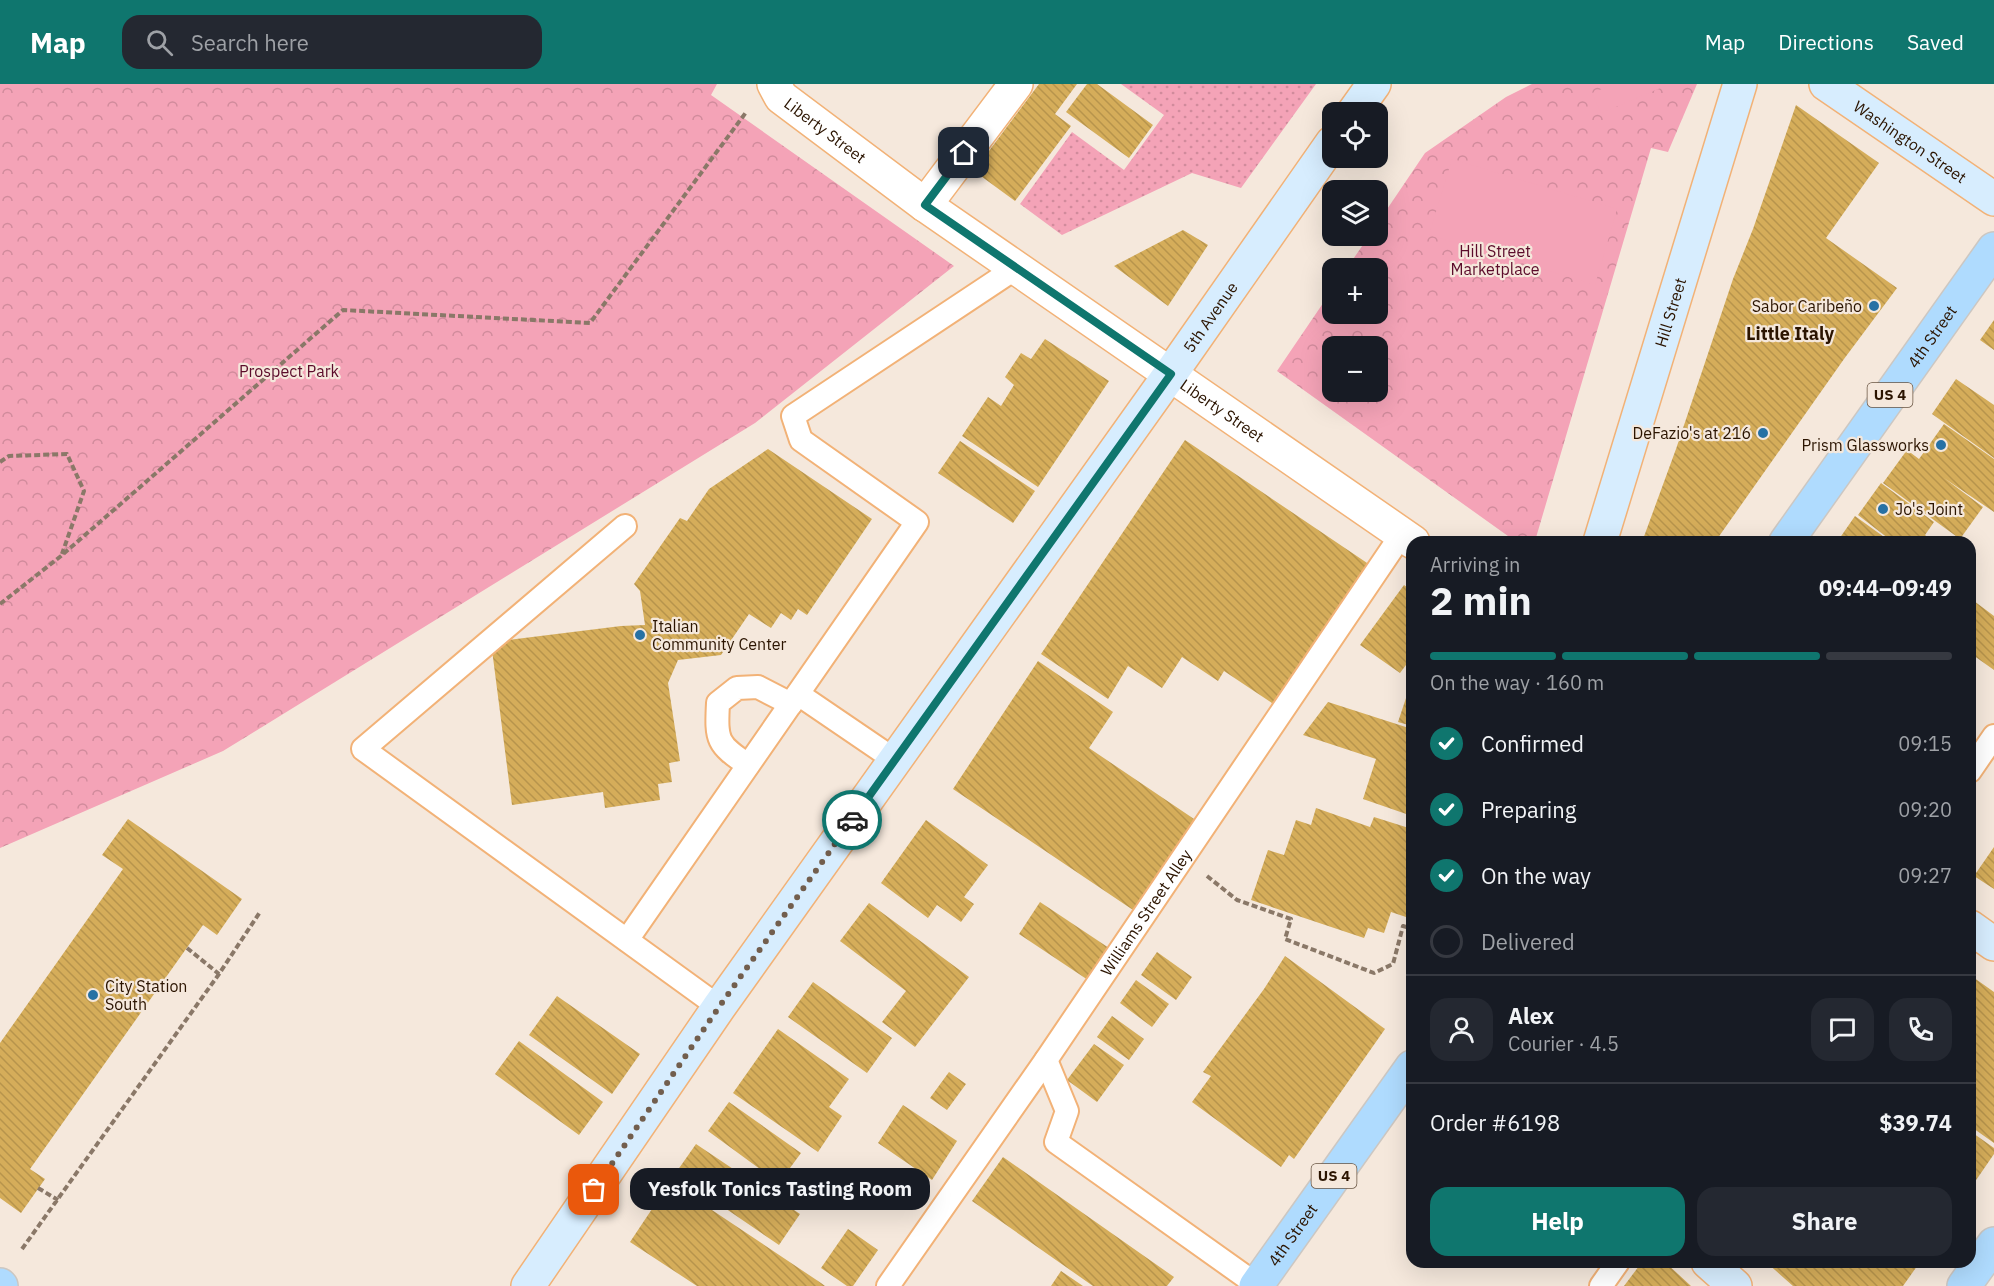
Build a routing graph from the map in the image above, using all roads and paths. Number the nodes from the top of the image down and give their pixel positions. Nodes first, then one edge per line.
1 (1016, 84) edge
2 (1374, 84) edge
3 (1740, 84) edge
4 (1826, 84) edge
5 (763, 94) edge
6 (1361, 102) edge
7 (1322, 157) edge
8 (1994, 199) edge
9 (925, 205) junction
10 (1994, 249) edge
11 (1016, 268) junction
12 (1171, 374) junction
13 (0, 462) edge
14 (625, 526) dead end
15 (1602, 536) edge
16 (1790, 536) edge
17 (1406, 537) edge
18 (1406, 539) edge
19 (61, 556) junction
20 (0, 604) edge
21 (794, 699) junction
22 (1994, 736) edge
23 (895, 760) junction
24 (1976, 762) edge
25 (748, 765) junction
26 (1184, 856) junction
27 (260, 912) dead end
28 (1406, 927) edge
29 (1976, 931) edge
30 (627, 940) junction
31 (1994, 944) edge
32 (187, 948) dead end
33 (219, 974) junction
34 (719, 1007) junction
35 (1046, 1060) junction
36 (1406, 1075) edge
37 (38, 1188) dead end
38 (58, 1200) junction
39 (1994, 1244) edge
40 (22, 1249) dead end
41 (1614, 1268) edge
42 (1715, 1268) edge
43 (528, 1286) edge
44 (888, 1286) edge
45 (1256, 1286) edge
46 (1601, 1286) edge
47 (1735, 1286) edge
48 (1964, 1286) edge

1 - 9 street
2 - 6 street
3 - 15 street, Hill Street
4 - 8 street, Washington Street
5 - 9 street, Liberty Street
5 - 19 path
7 - 12 street, 5th Avenue
9 - 11 street, Liberty Street
10 - 16 main road, 4th Street / US 4
11 - 12 street, Liberty Street
11 - 21 lane
12 - 17 street, Liberty Street
12 - 23 street, 5th Avenue
13 - 19 path
14 - 30 lane
18 - 26 lane, Williams Street Alley
19 - 20 path
21 - 23 lane
21 - 25 lane
21 - 25 lane
22 - 24 lane
23 - 34 street, 5th Avenue
25 - 30 lane
26 - 28 path
26 - 35 lane, Williams Street Alley
27 - 33 path
29 - 31 street
30 - 34 lane
32 - 33 path
33 - 38 path
34 - 43 street, 5th Avenue
35 - 44 lane, Williams Street Alley
35 - 45 lane
36 - 45 main road, 4th Street / US 4
37 - 38 path
38 - 40 path
39 - 48 main road
41 - 46 lane
42 - 47 street

